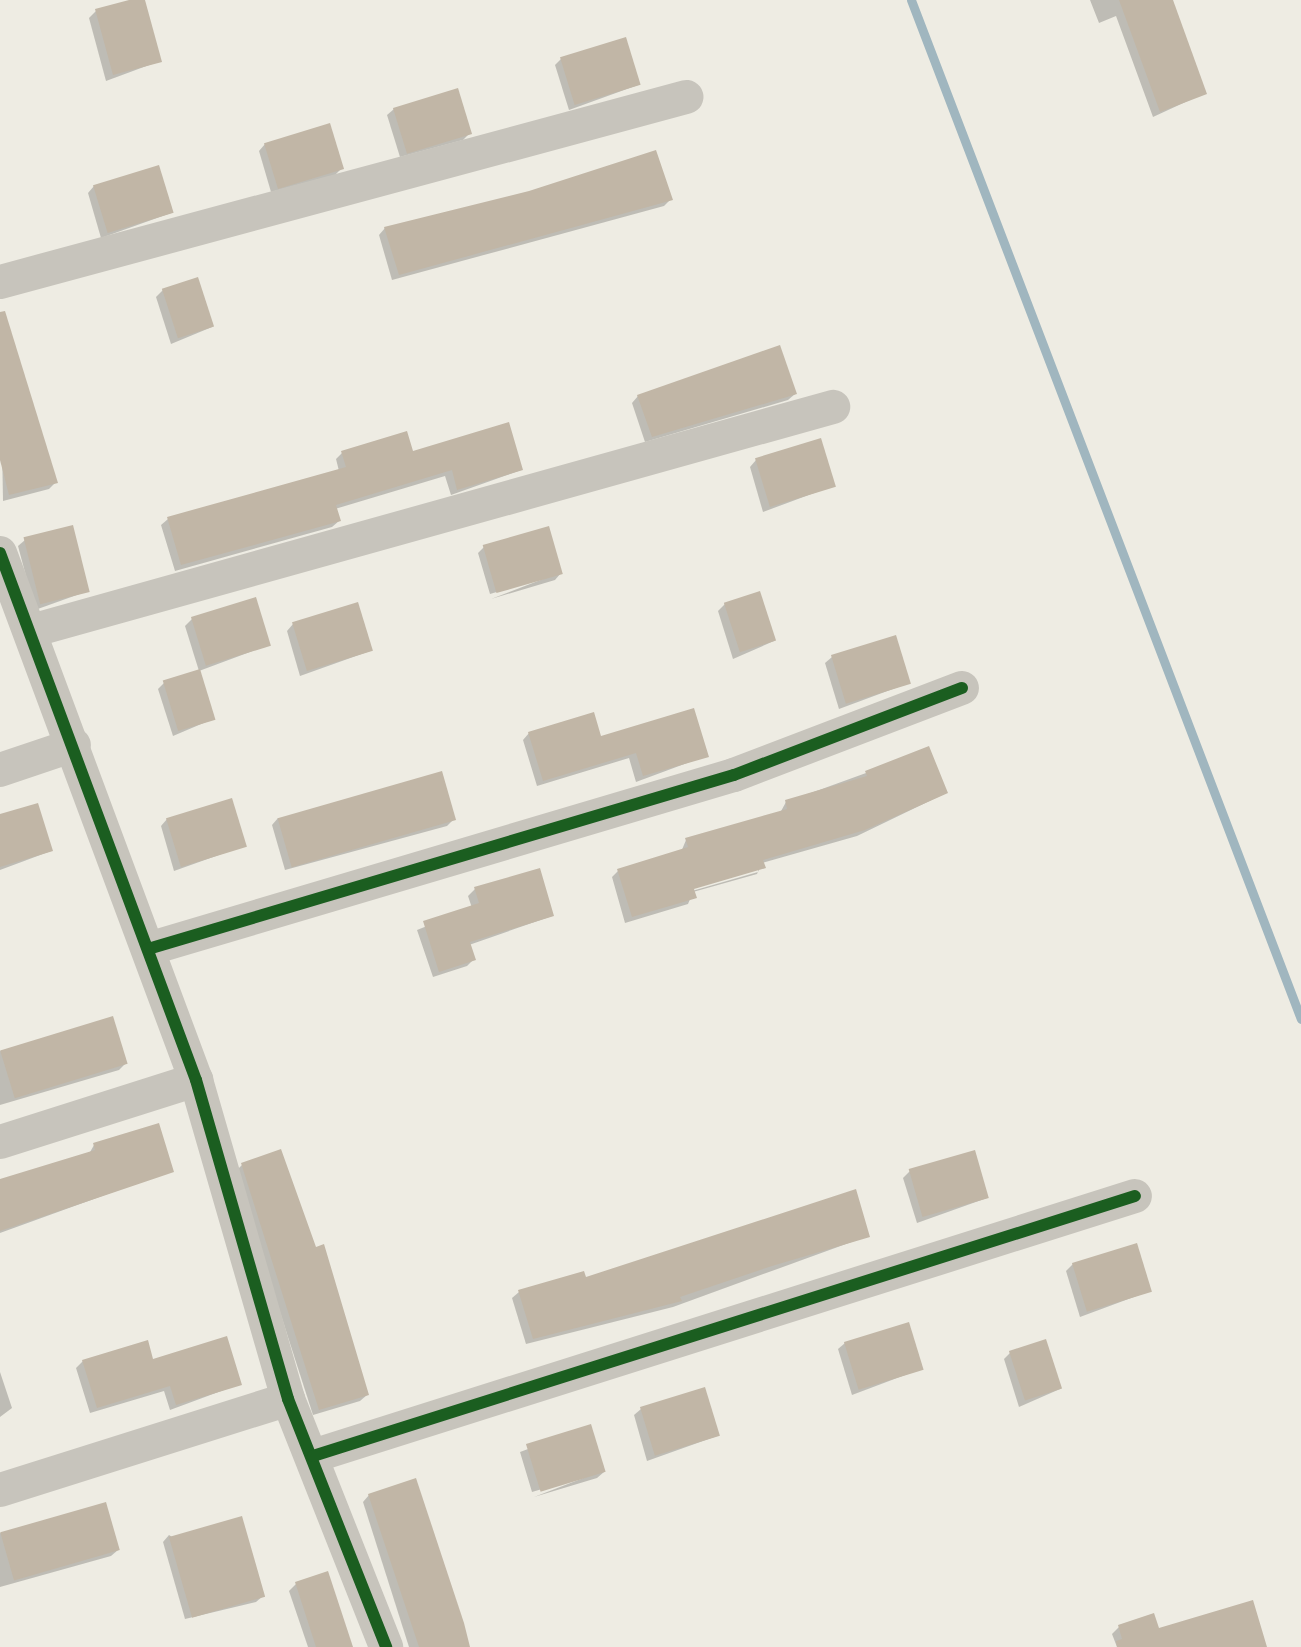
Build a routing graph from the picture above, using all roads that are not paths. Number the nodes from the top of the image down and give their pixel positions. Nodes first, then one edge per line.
1 (686, 97) dead end
2 (0, 282) edge
3 (833, 407) dead end
4 (0, 553) edge
5 (31, 631) junction
6 (962, 688) dead end
7 (74, 745) junction
8 (0, 770) edge
9 (148, 949) junction
10 (196, 1080) junction
11 (0, 1142) edge
12 (1135, 1196) dead end
13 (288, 1399) junction
14 (313, 1456) junction
15 (0, 1490) edge
16 (386, 1647) edge

1 - 2 street
3 - 5 street
4 - 5 street
5 - 7 street
6 - 9 street
7 - 8 street
7 - 9 street
9 - 10 street
10 - 11 street
10 - 13 street
12 - 14 street
13 - 14 street
13 - 15 street
14 - 16 street

